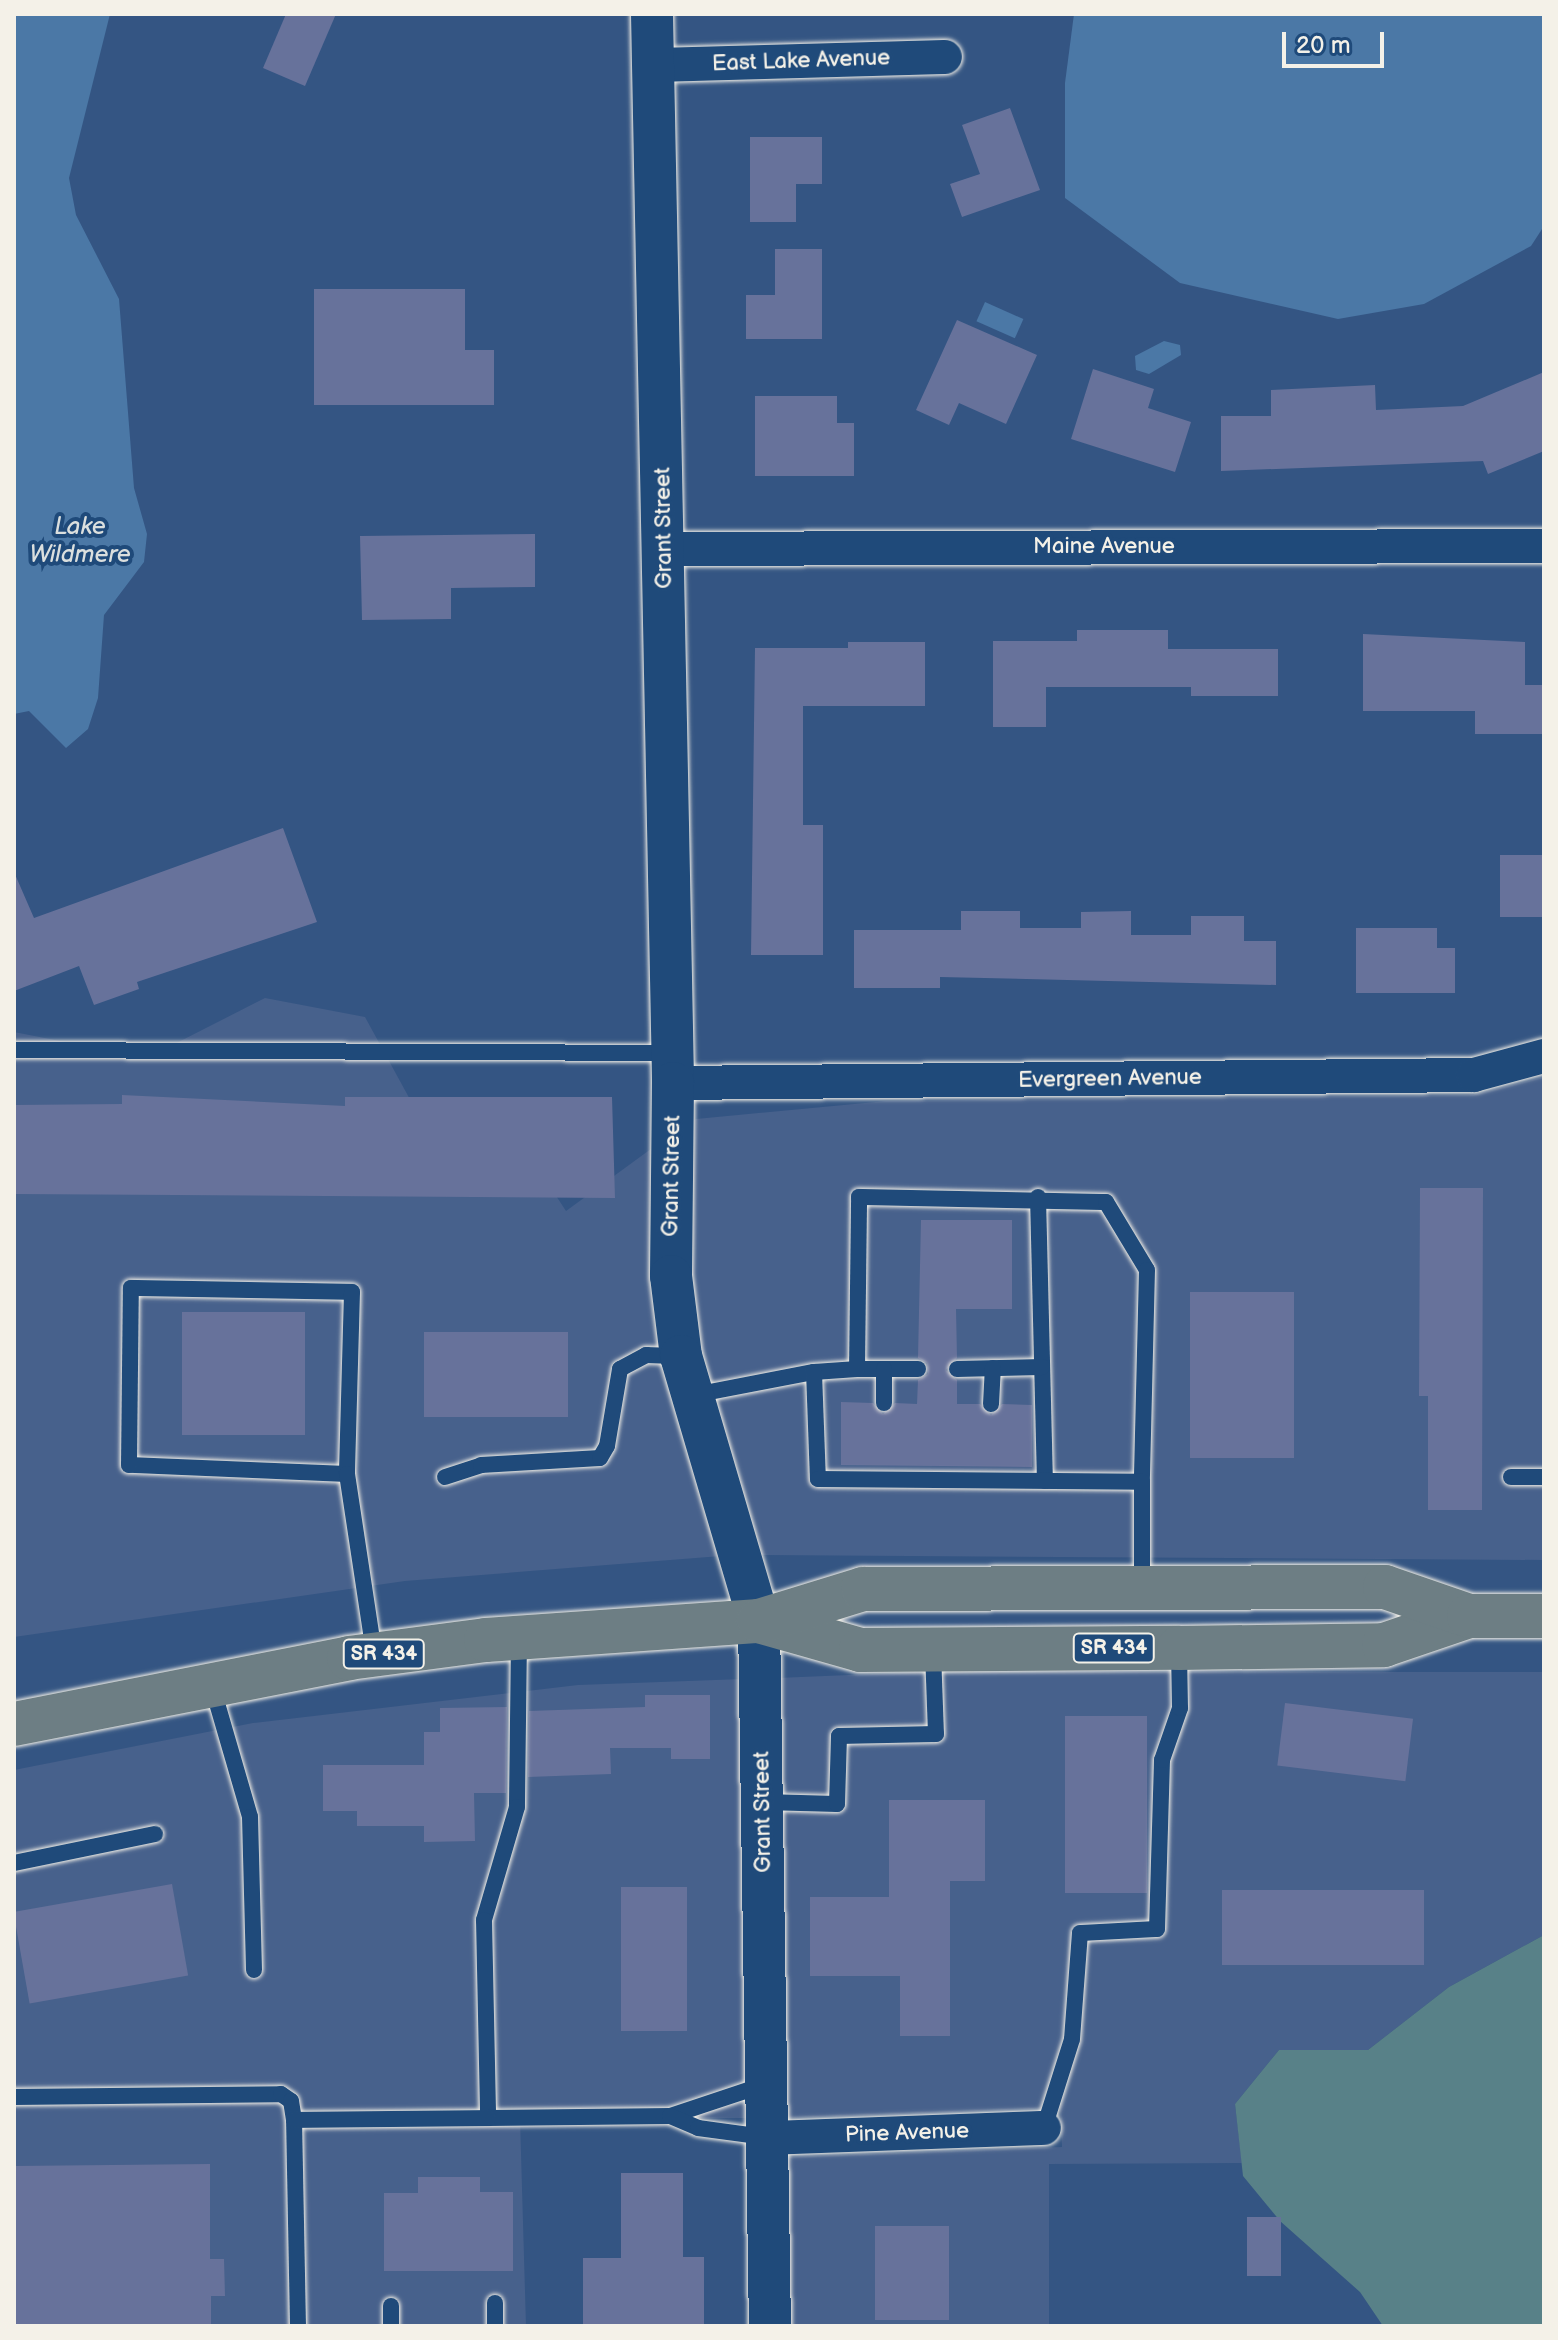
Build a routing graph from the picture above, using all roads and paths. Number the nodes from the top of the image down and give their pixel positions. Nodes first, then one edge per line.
1 (652, 14) edge
2 (945, 57) dead end
3 (656, 65) junction
4 (1544, 546) edge
5 (664, 549) junction
6 (14, 1050) edge
7 (1544, 1056) edge
8 (673, 1068) junction
9 (1038, 1197) junction
10 (1042, 1367) junction
11 (993, 1368) junction
12 (857, 1369) junction
13 (884, 1369) junction
14 (918, 1369) dead end
15 (957, 1369) dead end
16 (814, 1372) junction
17 (687, 1376) junction
18 (884, 1403) dead end
19 (991, 1404) dead end
20 (347, 1474) junction
21 (445, 1477) dead end
22 (1511, 1477) dead end
23 (1544, 1477) edge
24 (1045, 1481) junction
25 (1142, 1482) junction
26 (1142, 1587) junction
27 (1469, 1616) junction
28 (1544, 1616) edge
29 (759, 1621) junction
30 (519, 1637) junction
31 (1179, 1648) junction
32 (933, 1649) junction
33 (374, 1655) junction
34 (211, 1684) junction
35 (14, 1724) edge
36 (763, 1802) junction
37 (155, 1834) dead end
38 (14, 1863) edge
39 (254, 1970) dead end
40 (768, 2084) junction
41 (14, 2097) edge
42 (670, 2116) junction
43 (488, 2118) junction
44 (294, 2120) junction
45 (1044, 2128) joint
46 (769, 2138) junction
47 (495, 2303) dead end
48 (391, 2306) dead end
49 (298, 2326) edge
50 (391, 2326) edge
51 (495, 2326) edge
52 (770, 2326) edge

1 - 3 street, Grant Street
2 - 3 street, East Lake Avenue
3 - 5 street, Grant Street
4 - 5 street, Maine Avenue
5 - 8 street, Grant Street
6 - 8 lane
7 - 8 street, Evergreen Avenue
8 - 17 street, Grant Street
9 - 10 lane
9 - 12 lane
9 - 25 lane
10 - 11 lane
10 - 24 lane
11 - 15 lane
11 - 19 lane
12 - 13 lane
12 - 16 lane
13 - 14 lane
13 - 18 lane
16 - 17 lane
16 - 24 lane
17 - 21 lane
17 - 29 street, Grant Street
20 - 20 lane
20 - 33 lane
22 - 23 lane
24 - 25 lane
25 - 26 lane
26 - 27 main road, SR 434
26 - 29 main road, SR 434
27 - 28 main road, SR 434
27 - 31 main road, SR 434
29 - 30 main road, SR 434
29 - 32 main road, SR 434
29 - 36 street, Grant Street
30 - 33 main road, SR 434
30 - 43 lane
31 - 32 main road, SR 434
31 - 45 lane
32 - 36 lane
33 - 34 main road, SR 434
34 - 35 main road, SR 434
34 - 39 lane
36 - 40 street, Grant Street
37 - 38 lane
40 - 42 lane
40 - 46 street, Grant Street
41 - 44 lane
42 - 43 lane
42 - 46 lane
43 - 44 lane
44 - 49 lane
45 - 46 street, Pine Avenue
46 - 52 street, Grant Street
47 - 51 lane
48 - 50 lane

